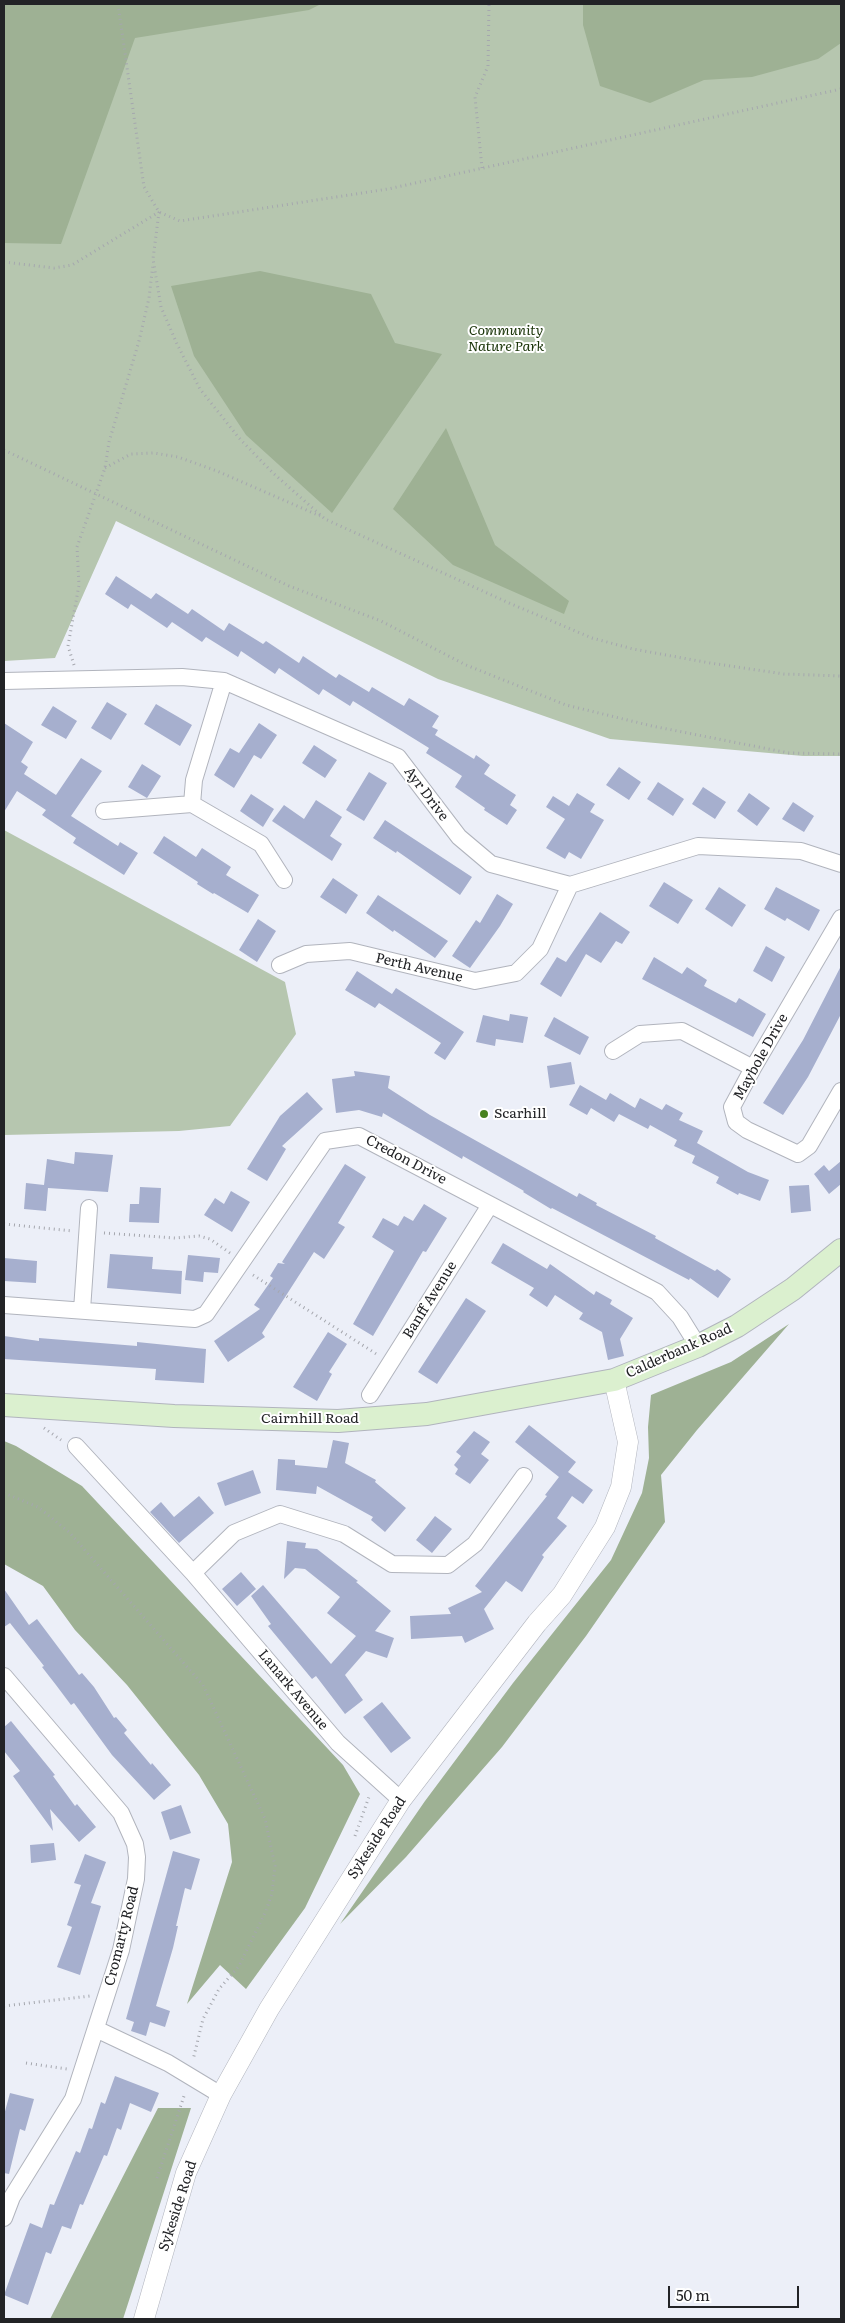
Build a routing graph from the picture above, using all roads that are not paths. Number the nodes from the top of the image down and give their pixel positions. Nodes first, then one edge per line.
1 (4, 681) edge
2 (224, 682) junction
3 (192, 804) junction
4 (104, 811) dead end
5 (841, 864) edge
6 (284, 880) dead end
7 (570, 885) junction
8 (841, 918) edge
9 (280, 965) dead end
10 (613, 1051) dead end
11 (753, 1068) junction
12 (841, 1091) edge
13 (490, 1205) junction
14 (89, 1208) dead end
15 (841, 1250) edge
16 (4, 1305) edge
17 (82, 1310) junction
18 (698, 1346) junction
19 (614, 1380) junction
20 (370, 1395) dead end
21 (4, 1405) edge
22 (76, 1446) dead end
23 (524, 1476) dead end
24 (193, 1573) junction
25 (4, 1676) edge
26 (401, 1800) junction
27 (96, 2029) junction
28 (221, 2095) junction
29 (8, 2195) edge
30 (4, 2218) edge
31 (144, 2319) edge

1 - 2 street, Ayr Drive
2 - 3 street
2 - 7 street, Ayr Drive
3 - 4 street
3 - 6 street
5 - 7 street
7 - 9 street, Perth Avenue
8 - 11 street, Maybole Drive
10 - 11 street
11 - 12 street, Maybole Drive
13 - 17 street, Credon Drive
13 - 18 street, Credon Drive
13 - 20 street, Banff Avenue
14 - 17 street
15 - 18 main road, Calderbank Road
16 - 17 street, Credon Drive
18 - 19 main road, Calderbank Road
19 - 21 main road, Cairnhill Road
19 - 26 street, Sykeside Road
22 - 24 street, Lanark Avenue
23 - 24 street
24 - 26 street, Lanark Avenue
25 - 27 street, Cromarty Road
26 - 28 street, Sykeside Road
27 - 28 street
27 - 29 street, Cromarty Road
28 - 31 street, Sykeside Road
29 - 30 street, Cromarty Road

